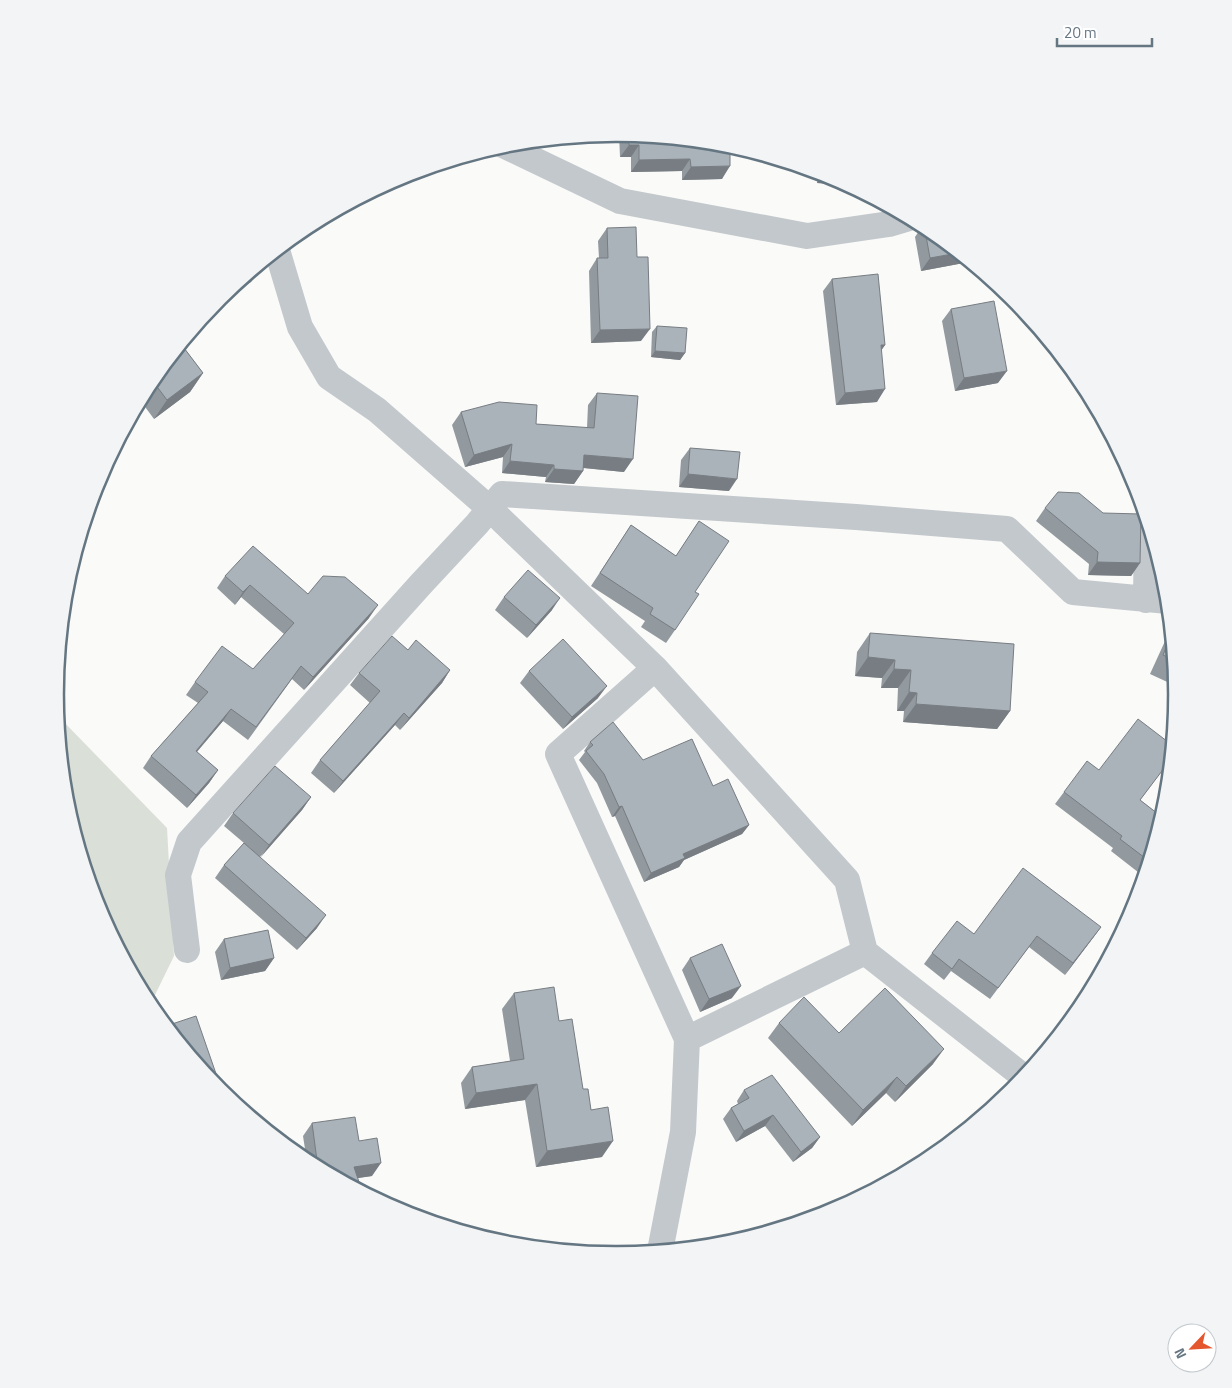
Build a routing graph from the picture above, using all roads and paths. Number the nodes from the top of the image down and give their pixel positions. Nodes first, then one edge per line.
1 (515, 151) edge
2 (900, 221) edge
3 (279, 257) edge
4 (489, 508) junction
5 (1152, 564) edge
6 (1157, 600) edge
7 (655, 668) junction
8 (187, 950) dead end
9 (865, 952) junction
10 (687, 1039) junction
11 (1018, 1071) edge
12 (661, 1244) edge

1 - 2 street
3 - 4 street
4 - 6 street
4 - 7 street
4 - 8 street
5 - 6 street
7 - 9 street
7 - 10 street
9 - 10 street
9 - 11 street
10 - 12 street

